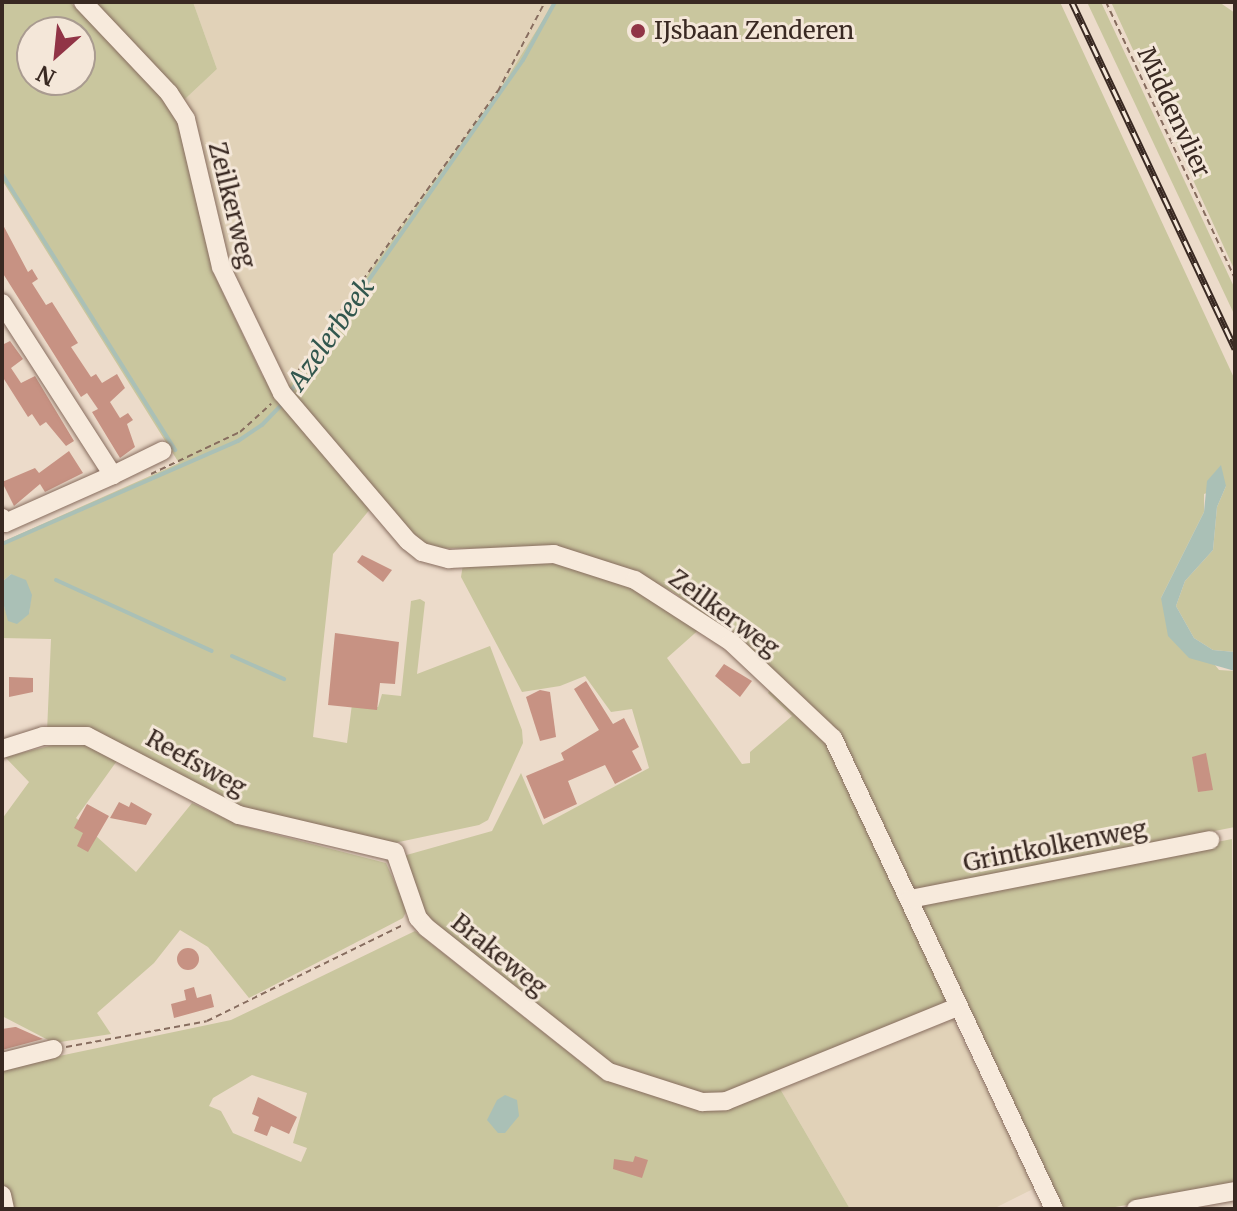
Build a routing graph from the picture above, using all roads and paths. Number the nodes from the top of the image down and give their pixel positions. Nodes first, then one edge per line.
1 (83, 2) edge
2 (545, 2) edge
3 (1106, 2) edge
4 (1235, 279) edge
5 (2, 303) edge
6 (283, 394) junction
7 (162, 451) dead end
8 (113, 475) junction
9 (2, 518) edge
10 (2, 749) edge
11 (1210, 840) dead end
12 (910, 899) junction
13 (418, 918) junction
14 (958, 1007) junction
15 (53, 1049) joint
16 (2, 1062) edge
17 (1235, 1191) edge
18 (2, 1195) edge
19 (5, 1209) edge
20 (1054, 1209) edge
21 (1136, 1209) edge

1 - 6 street, Zeilkerweg
2 - 6 path
3 - 4 path, Middenvlier
5 - 8 street
6 - 12 street, Zeilkerweg
7 - 8 street
8 - 9 street
10 - 13 street, Reefsweg
11 - 12 street, Grintkolkenweg
12 - 14 street, Zeilkerweg
13 - 14 street, Brakeweg
13 - 15 path, Brakeweg
14 - 20 street, Zeilkerweg
15 - 16 street
17 - 21 street
18 - 19 street

